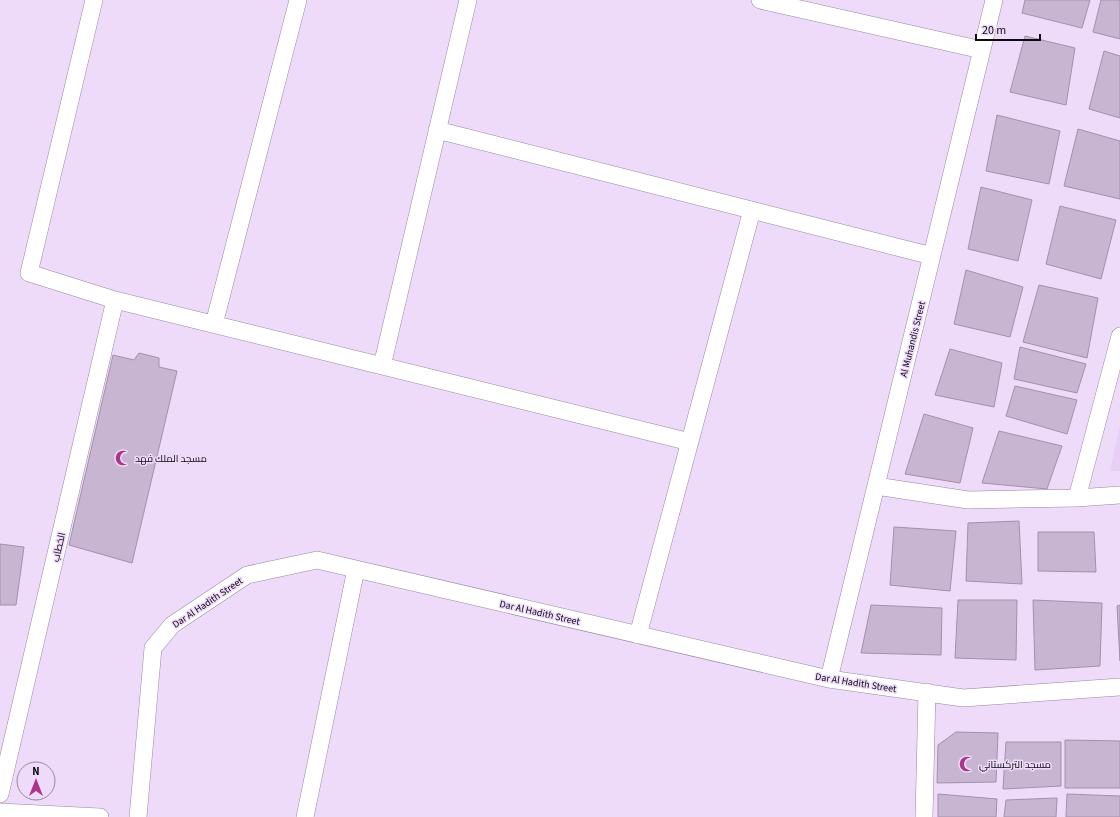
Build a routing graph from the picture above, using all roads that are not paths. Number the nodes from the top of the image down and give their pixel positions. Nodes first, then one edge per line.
1 (94, 0) edge
2 (298, 0) edge
3 (468, 0) edge
4 (760, 0) edge
5 (994, 0) edge
6 (800, 5) edge
7 (982, 50) junction
8 (437, 130) junction
9 (752, 210) junction
10 (932, 256) junction
11 (115, 300) junction
12 (214, 324) junction
13 (1120, 336) edge
14 (382, 366) junction
15 (690, 442) junction
16 (876, 486) junction
17 (1120, 495) edge
18 (1077, 498) junction
19 (356, 569) junction
20 (638, 635) junction
21 (829, 679) junction
22 (1120, 687) edge
23 (928, 692) junction
24 (0, 794) edge
25 (0, 812) edge
26 (100, 817) edge
27 (138, 817) edge
28 (305, 817) edge
29 (924, 817) edge

1 - 11 street
2 - 12 street
3 - 8 street
4 - 6 street
5 - 7 street, Al Muhandis Street
6 - 7 street
7 - 10 street, Al Muhandis Street
8 - 9 street
8 - 14 street
9 - 10 street
9 - 15 street
10 - 16 street, Al Muhandis Street
11 - 12 street
11 - 24 street, الخطاب
12 - 14 street
13 - 18 street
14 - 15 street
15 - 20 street
16 - 18 street
16 - 21 street, Al Muhandis Street
17 - 18 street
19 - 20 street, Dar Al Hadith Street
19 - 27 street, Dar Al Hadith Street
19 - 28 street
20 - 21 street, Dar Al Hadith Street
21 - 23 street, Dar Al Hadith Street
22 - 23 street, Dar Al Hadith Street
23 - 29 street
25 - 26 street

